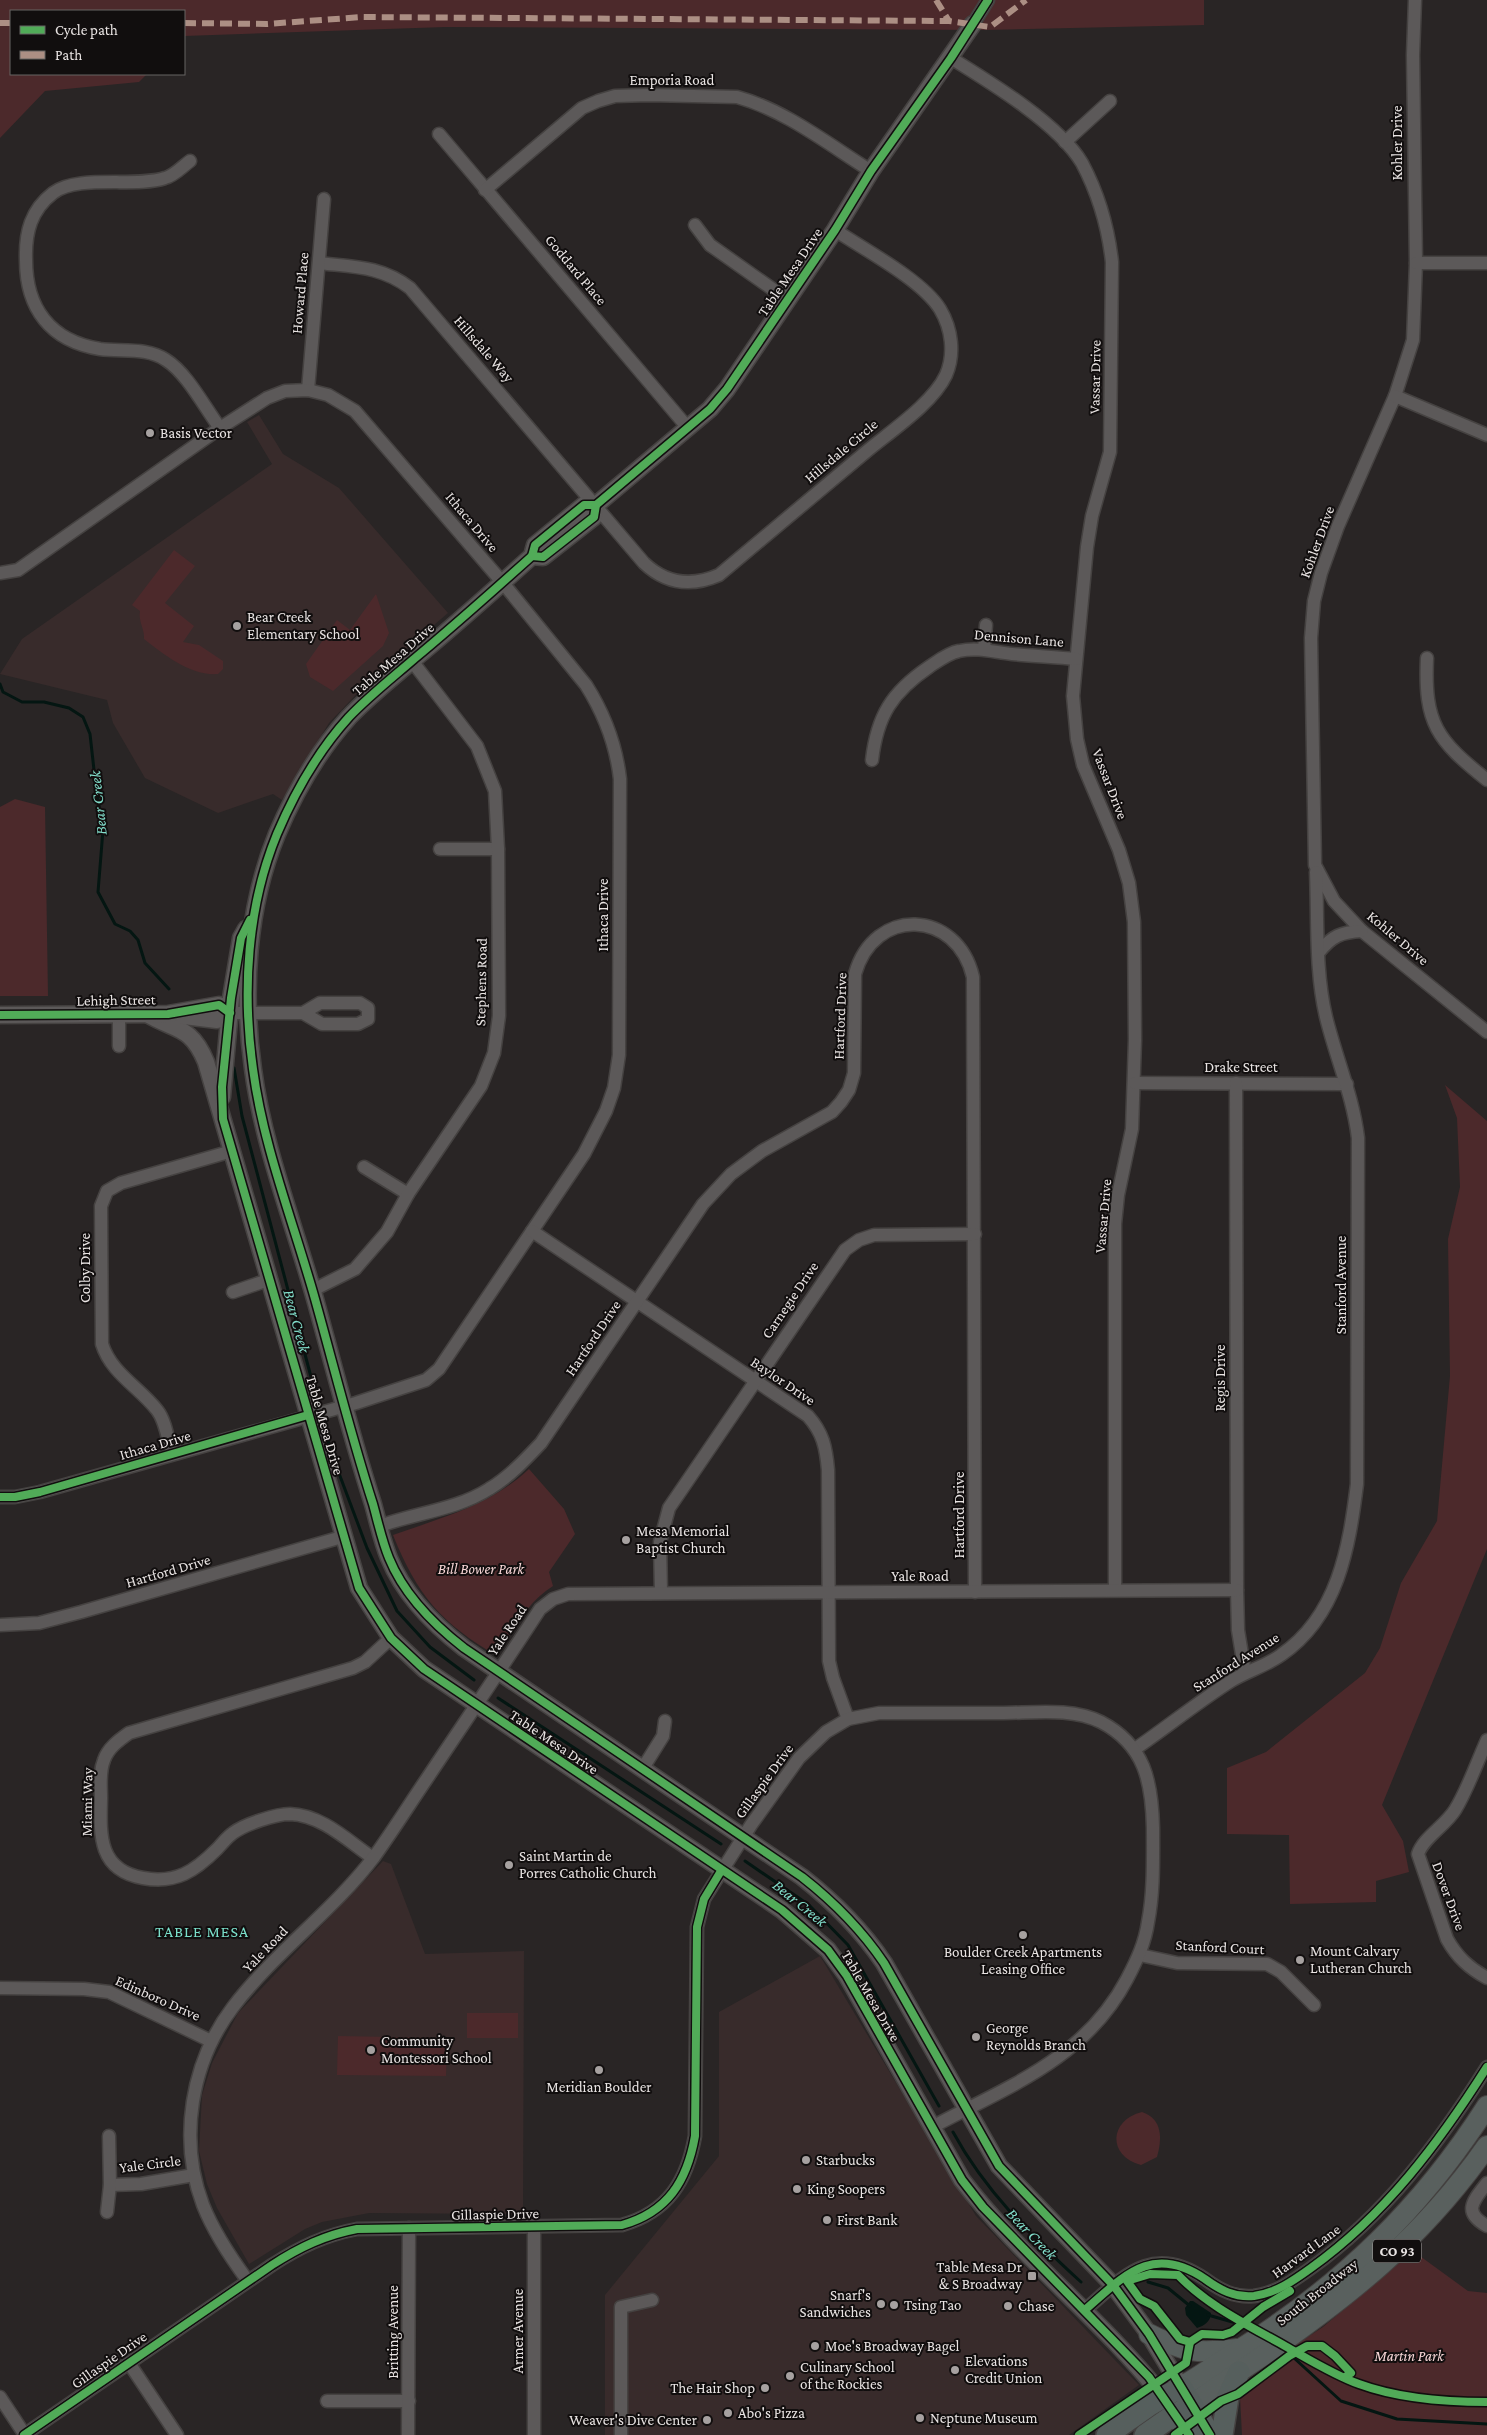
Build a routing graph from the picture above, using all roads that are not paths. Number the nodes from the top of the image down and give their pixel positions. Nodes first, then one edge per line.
1 (988, 0) edge
2 (1415, 0) edge
3 (974, 24) joint
4 (951, 58) junction
5 (1110, 101) dead end
6 (439, 134) dead end
7 (1065, 142) junction
8 (190, 161) dead end
9 (871, 171) junction
10 (485, 190) junction
11 (324, 199) dead end
12 (694, 225) dead end
13 (835, 230) junction
14 (319, 263) junction
15 (1416, 263) junction
16 (1487, 263) edge
17 (788, 300) junction
18 (308, 390) junction
19 (1395, 396) junction
20 (220, 428) junction
21 (688, 428) junction
22 (1487, 436) edge
23 (596, 505) junction
24 (0, 573) edge
25 (503, 583) junction
26 (986, 625) dead end
27 (984, 649) junction
28 (1427, 658) dead end
29 (1076, 659) junction
30 (412, 661) junction
31 (872, 760) dead end
32 (1487, 780) edge
33 (440, 849) dead end
34 (498, 849) junction
35 (1315, 865) junction
36 (254, 914) junction
37 (1362, 931) junction
38 (1319, 952) junction
39 (230, 1012) junction
40 (248, 1013) junction
41 (303, 1013) dead end
42 (119, 1014) junction
43 (146, 1014) junction
44 (0, 1015) edge
45 (1487, 1032) edge
46 (119, 1046) dead end
47 (1134, 1083) junction
48 (1236, 1083) junction
49 (1348, 1084) junction
50 (224, 1119) junction
51 (232, 1151) junction
52 (364, 1167) dead end
53 (408, 1194) junction
54 (532, 1230) junction
55 (975, 1234) junction
56 (268, 1280) junction
57 (313, 1290) junction
58 (233, 1292) dead end
59 (637, 1301) junction
60 (754, 1381) junction
61 (339, 1407) junction
62 (312, 1414) junction
63 (172, 1454) junction
64 (0, 1497) edge
65 (380, 1526) junction
66 (342, 1536) junction
67 (1116, 1590) junction
68 (1237, 1590) junction
69 (828, 1592) junction
70 (975, 1592) junction
71 (661, 1593) junction
72 (0, 1625) edge
73 (391, 1638) junction
74 (499, 1672) junction
75 (1245, 1673) junction
76 (476, 1706) junction
77 (848, 1719) junction
78 (665, 1721) dead end
79 (1487, 1740) edge
80 (1135, 1749) junction
81 (643, 1768) junction
82 (744, 1837) junction
83 (373, 1858) junction
84 (721, 1871) junction
85 (1140, 1955) junction
86 (1487, 1978) edge
87 (0, 1988) edge
88 (1314, 2005) dead end
89 (211, 2041) junction
90 (1487, 2067) edge
91 (1487, 2106) edge
92 (965, 2109) junction
93 (932, 2127) junction
94 (109, 2136) dead end
95 (1487, 2146) edge
96 (194, 2174) junction
97 (1487, 2183) edge
98 (110, 2185) junction
99 (107, 2212) dead end
100 (1487, 2226) edge
101 (534, 2227) junction
102 (408, 2228) junction
103 (248, 2281) junction
104 (1113, 2285) junction
105 (652, 2300) dead end
106 (1085, 2310) junction
107 (1149, 2334) junction
108 (1241, 2348) junction
109 (130, 2363) junction
110 (1239, 2372) junction
111 (0, 2397) edge
112 (409, 2400) junction
113 (327, 2401) dead end
114 (1178, 2401) junction
115 (25, 2435) edge
116 (177, 2435) edge
117 (408, 2435) edge
118 (534, 2435) edge
119 (621, 2435) edge
120 (1107, 2435) edge
121 (1145, 2435) edge
122 (1189, 2435) edge
123 (1210, 2435) edge
124 (1222, 2435) edge

1 - 3 street
2 - 15 street, Kohler Drive
3 - 4 street, Table Mesa Drive
4 - 7 street, Vassar Drive
4 - 9 street, Table Mesa Drive
5 - 7 street
6 - 10 street, Goddard Place
7 - 29 street, Vassar Drive
8 - 20 street
9 - 10 street, Emporia Road
9 - 13 street, Table Mesa Drive
10 - 21 street, Goddard Place
11 - 14 street, Howard Place
12 - 17 street
13 - 17 street, Table Mesa Drive
13 - 23 street, Hillsdale Circle
14 - 18 street, Howard Place
14 - 23 street, Hillsdale Way
15 - 16 street
15 - 19 street, Kohler Drive
17 - 21 street, Table Mesa Drive
18 - 20 street, Ithaca Drive
18 - 25 street, Ithaca Drive
19 - 22 street
19 - 35 street, Kohler Drive
20 - 24 street, Ithaca Drive
21 - 23 street, Table Mesa Drive
23 - 25 street, Table Mesa Drive
25 - 30 street, Table Mesa Drive
25 - 54 street, Ithaca Drive
26 - 27 street
27 - 29 street, Dennison Lane
27 - 31 street, Dennison Lane
28 - 32 street
29 - 47 street, Vassar Drive
30 - 34 street, Stephens Road
30 - 36 street, Table Mesa Drive
33 - 34 street
34 - 53 street, Stephens Road
35 - 37 street, Kohler Drive
35 - 38 street, Stanford Avenue
36 - 39 street, Table Mesa Drive
36 - 40 street, Table Mesa Drive
37 - 38 street
37 - 45 street, Kohler Drive
38 - 49 street, Stanford Avenue
39 - 40 street, Lehigh Street
39 - 43 street, Lehigh Street
39 - 50 street, Table Mesa Drive
40 - 41 street, Lehigh Street
40 - 57 street, Table Mesa Drive
42 - 43 street, Lehigh Street
42 - 44 street, Lehigh Street
42 - 46 street
43 - 50 street, Table Mesa Drive
47 - 48 street, Drake Street
47 - 67 street, Vassar Drive
48 - 49 street, Drake Street
48 - 68 street, Regis Drive
49 - 75 street, Stanford Avenue
50 - 51 street, Table Mesa Drive
51 - 56 street, Table Mesa Drive
51 - 63 street, Colby Drive
52 - 53 street
53 - 57 street, Stephens Road
54 - 59 street, Baylor Drive
54 - 61 street, Ithaca Drive
55 - 59 street, Hartford Drive
55 - 60 street, Carnegie Drive
55 - 70 street, Hartford Drive
56 - 58 street
56 - 62 street, Table Mesa Drive
57 - 61 street, Table Mesa Drive
59 - 60 street, Baylor Drive
59 - 65 street, Hartford Drive
60 - 69 street, Baylor Drive
60 - 71 street, Carnegie Drive
61 - 62 street, Ithaca Drive
61 - 65 street, Table Mesa Drive
62 - 63 street, Ithaca Drive
62 - 66 street, Table Mesa Drive
63 - 64 street, Ithaca Drive
65 - 74 street, Table Mesa Drive
66 - 72 street, Hartford Drive
66 - 73 street, Table Mesa Drive
67 - 68 street, Yale Road
67 - 70 street, Yale Road
68 - 75 street, Regis Drive
69 - 70 street, Yale Road
69 - 71 street, Yale Road
69 - 77 street, Baylor Drive
71 - 74 street, Yale Road
73 - 76 street, Table Mesa Drive
73 - 83 street, Miami Way
74 - 76 street, Yale Road
74 - 81 street, Table Mesa Drive
75 - 80 street, Stanford Avenue
76 - 83 street, Yale Road
76 - 84 street, Table Mesa Drive
77 - 80 street, Gillaspie Drive
77 - 82 street, Gillaspie Drive
78 - 81 street
79 - 86 street, Dover Drive
80 - 85 street
81 - 82 street, Table Mesa Drive
82 - 84 street, Gillaspie Drive
82 - 92 street, Table Mesa Drive
83 - 89 street, Yale Road
84 - 93 street, Table Mesa Drive
84 - 101 street, Gillaspie Drive
85 - 88 street, Stanford Court
85 - 92 street
87 - 89 street, Edinboro Drive
89 - 96 street, Yale Road
90 - 104 street, Harvard Lane
91 - 108 main road, South Broadway / CO 93
92 - 93 street
92 - 104 street, Table Mesa Drive
93 - 106 street, Table Mesa Drive
94 - 98 street, Yale Circle
95 - 110 main road, South Broadway / CO 93
96 - 98 street, Yale Circle
96 - 103 street, Yale Road
97 - 100 street
98 - 99 street, Yale Circle
101 - 102 street, Gillaspie Drive
101 - 118 street, Armer Avenue
102 - 103 street, Gillaspie Drive
102 - 112 street, Britting Avenue
103 - 109 street, Gillaspie Drive
104 - 106 street, Harvard Lane
104 - 107 street, Table Mesa Drive
105 - 119 street
106 - 114 street, Table Mesa Drive
107 - 108 main road
107 - 114 street, Table Mesa Drive
108 - 114 main road, South Broadway / CO 93
109 - 115 street, Gillaspie Drive
109 - 116 street
110 - 114 main road, South Broadway / CO 93
110 - 124 highway
111 - 115 street
112 - 113 street
112 - 117 street, Britting Avenue
114 - 120 highway, South Broadway / CO 93
114 - 121 highway, South Broadway / CO 93
114 - 122 highway, Table Mesa Drive
114 - 123 highway, Table Mesa Drive

